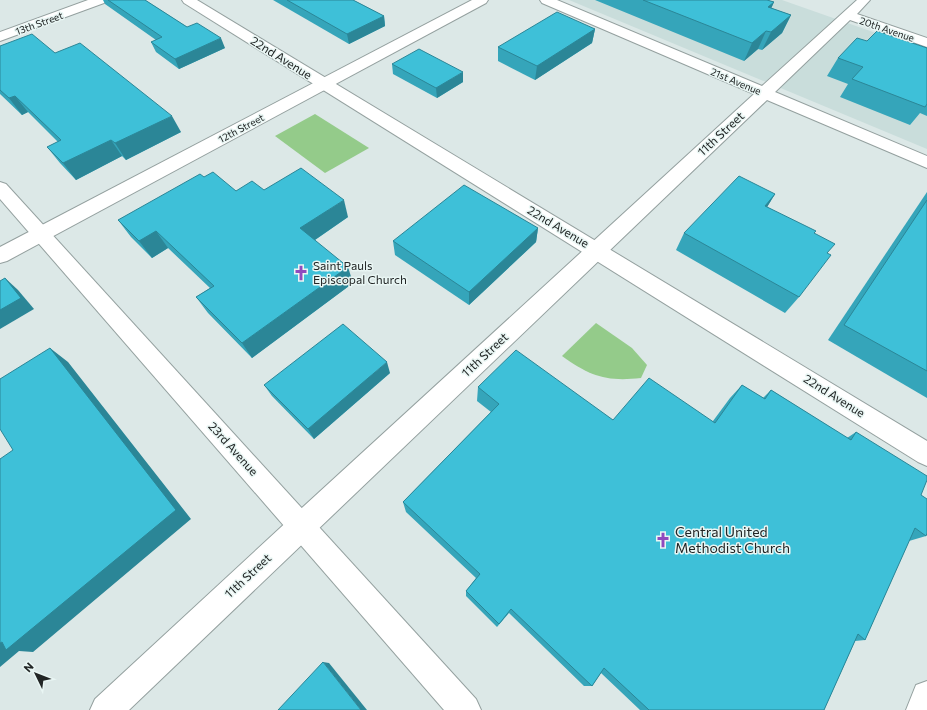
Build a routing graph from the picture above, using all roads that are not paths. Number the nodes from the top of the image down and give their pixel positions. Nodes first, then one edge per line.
1 (100, 0) edge
2 (188, 0) edge
3 (482, 0) edge
4 (546, 0) edge
5 (864, 0) edge
6 (848, 15) junction
7 (0, 37) edge
8 (927, 43) edge
9 (324, 84) junction
10 (765, 93) junction
11 (927, 162) edge
12 (0, 188) edge
13 (40, 234) junction
14 (597, 250) junction
15 (0, 256) edge
16 (927, 454) edge
17 (301, 526) junction
18 (927, 696) edge
19 (106, 710) edge
20 (465, 710) edge
21 (922, 710) edge

1 - 7 street, 13th Street
2 - 9 street, 22nd Avenue
3 - 9 street, 12th Street
4 - 10 street, 21st Avenue
5 - 6 street, 11th Street
6 - 8 street, 20th Avenue
6 - 10 street, 11th Street
9 - 13 street, 12th Street
9 - 14 street, 22nd Avenue
10 - 11 street, 21st Avenue
10 - 14 street, 11th Street
12 - 13 street, 23rd Avenue
13 - 15 street, 12th Street
13 - 17 street, 23rd Avenue
14 - 16 street, 22nd Avenue
14 - 17 street, 11th Street
17 - 19 street, 11th Street
17 - 20 street, 23rd Avenue
18 - 21 street

